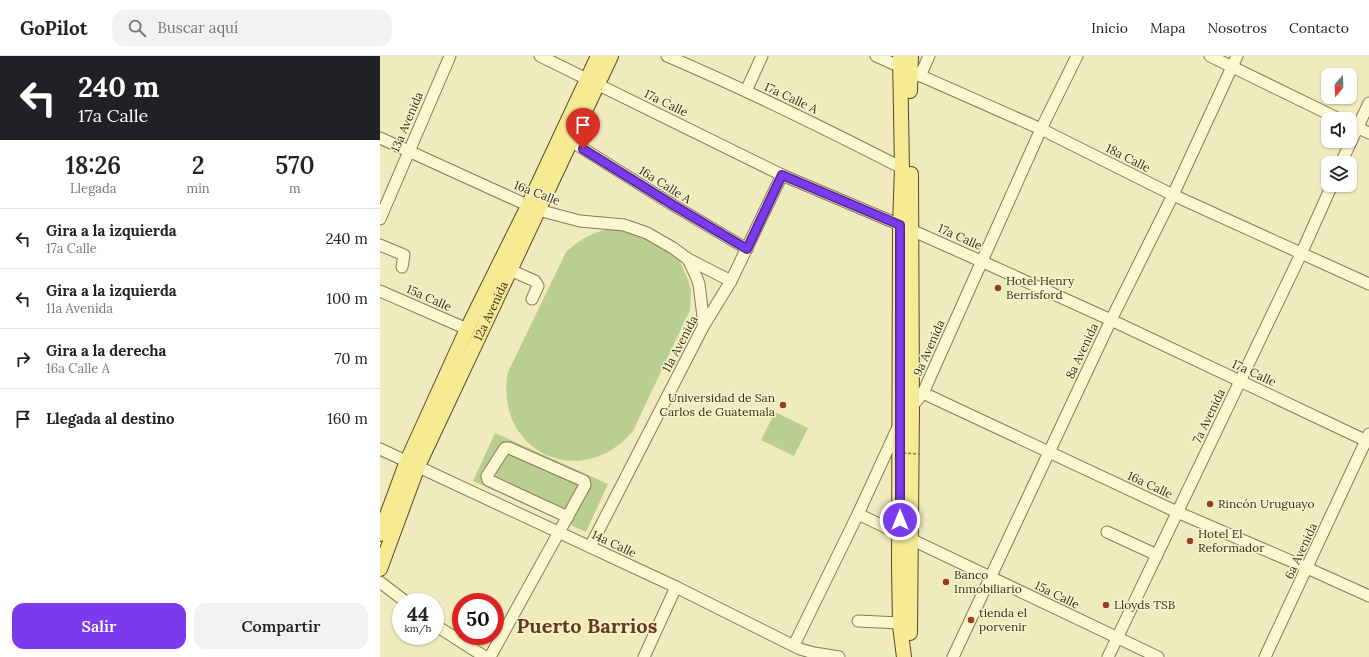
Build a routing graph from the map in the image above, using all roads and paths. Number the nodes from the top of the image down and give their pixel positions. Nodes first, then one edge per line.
1 (450, 56) edge
2 (540, 56) edge
3 (598, 56) edge
4 (611, 56) edge
5 (667, 56) edge
6 (762, 56) edge
7 (876, 56) edge
8 (911, 56) edge
9 (929, 56) edge
10 (1077, 56) edge
11 (1210, 56) edge
12 (1234, 61) edge
13 (908, 68) edge
14 (593, 81) junction
15 (746, 91) junction
16 (1369, 103) edge
17 (1326, 112) edge
18 (1357, 121) edge
19 (1357, 127) edge
20 (1042, 129) junction
21 (1369, 133) edge
22 (380, 138) edge
23 (569, 144) junction
24 (409, 152) junction
25 (589, 160) dead end
26 (902, 168) junction
27 (782, 175) junction
28 (1329, 192) edge
29 (1173, 195) junction
30 (533, 208) junction
31 (380, 220) edge
32 (905, 227) junction
33 (380, 245) edge
34 (747, 249) junction
35 (1301, 254) junction
36 (688, 259) junction
37 (983, 262) junction
38 (402, 267) dead end
39 (510, 270) junction
40 (731, 281) junction
41 (1369, 284) edge
42 (380, 291) edge
43 (532, 299) dead end
44 (1111, 320) junction
45 (704, 325) junction
46 (467, 329) junction
47 (1240, 381) junction
48 (923, 393) junction
49 (912, 406) junction
50 (900, 423) junction
51 (1368, 439) edge
52 (380, 449) edge
53 (1049, 452) junction
54 (898, 453) dead end
55 (920, 454) dead end
56 (412, 464) junction
57 (1176, 512) junction
58 (858, 514) junction
59 (568, 517) junction
60 (559, 532) junction
61 (1106, 532) dead end
62 (380, 534) edge
63 (905, 536) junction
64 (590, 547) junction
65 (1157, 556) junction
66 (1307, 568) junction
67 (380, 569) edge
68 (991, 577) junction
69 (380, 582) edge
70 (676, 587) junction
71 (394, 593) edge
72 (1369, 596) edge
73 (858, 621) dead end
74 (900, 623) junction
75 (444, 631) edge
76 (1117, 638) junction
77 (796, 650) edge
78 (485, 657) edge
79 (490, 657) edge
80 (644, 657) edge
81 (839, 657) edge
82 (904, 657) edge
83 (913, 657) edge
84 (953, 657) edge
85 (1108, 657) edge
86 (1158, 657) edge
87 (1265, 657) edge

1 - 24 street, 13a Avenida
2 - 14 street, 17a Calle
3 - 14 main road, 12a Avenida
4 - 14 main road, 12a Avenida
5 - 15 street, 17a Calle A
6 - 15 street
7 - 13 street, 18a Calle
8 - 13 main road
9 - 13 street
10 - 20 street, 9a Avenida
11 - 12 street
12 - 17 street
12 - 29 street, 8a Avenida
13 - 20 street, 18a Calle
13 - 26 main road
13 - 32 main road
14 - 23 main road, 12a Avenida
14 - 27 street, 17a Calle
14 - 30 main road, 12a Avenida
15 - 26 street, 17a Calle A
16 - 18 street
19 - 21 street
20 - 29 street, 18a Calle
20 - 37 street, 9a Avenida
22 - 24 street, 16a Calle
23 - 25 street
23 - 30 main road, 12a Avenida
23 - 34 street, 16a Calle A
24 - 30 street, 16a Calle
24 - 31 street, 13a Avenida
26 - 32 main road
27 - 32 street, 17a Calle
27 - 34 street, 11a Avenida
28 - 35 street, 7a Avenida
29 - 35 street, 18a Calle
29 - 44 street, 8a Avenida
30 - 36 street, 16a Calle
30 - 39 main road, 12a Avenida
30 - 46 main road, 12a Avenida
32 - 37 street, 17a Calle
32 - 49 main road
32 - 50 main road
33 - 38 street
34 - 40 street, 11a Avenida
35 - 41 street, 18a Calle
35 - 47 street, 7a Avenida
36 - 40 street, 16a Calle
36 - 45 street
37 - 44 street, 17a Calle
37 - 48 street, 9a Avenida
39 - 43 street
39 - 56 main road, 12a Avenida
40 - 45 street, 11a Avenida
42 - 46 street, 15a Calle
44 - 47 street, 17a Calle
44 - 53 street, 8a Avenida
45 - 64 street, 11a Avenida
46 - 56 main road, 12a Avenida
47 - 51 street, 17a Calle
47 - 57 street, 7a Avenida
48 - 49 street, 9a Avenida
48 - 53 street, 16a Calle
49 - 50 street, 9a Avenida
49 - 63 main road
50 - 58 street, 9a Avenida
50 - 63 main road
51 - 66 street, 6a Avenida
52 - 56 street, 14a Calle
53 - 57 street, 16a Calle
53 - 68 street, 8a Avenida
54 - 55 path, bridge
56 - 60 street, 14a Calle
56 - 62 main road, 12a Avenida
56 - 67 main road, 12a Avenida
57 - 65 street, 7a Avenida
57 - 66 street, 16a Calle
58 - 63 street, 15a Calle
58 - 77 street, 9a Avenida
59 - 59 street
59 - 60 street
60 - 64 street, 14a Calle
60 - 79 street
61 - 65 street
63 - 68 street, 15a Calle
63 - 74 main road
63 - 83 main road
64 - 70 street, 14a Calle
65 - 76 street, 7a Avenida
66 - 72 street, 16a Calle
66 - 87 street, 6a Avenida
68 - 76 street, 15a Calle
68 - 84 street, 8a Avenida
69 - 71 street
70 - 77 street, 14a Calle
70 - 80 street
73 - 74 street
74 - 82 main road
75 - 78 street
76 - 85 street, 7a Avenida
76 - 86 street, 15a Calle
77 - 81 street, 14a Calle

